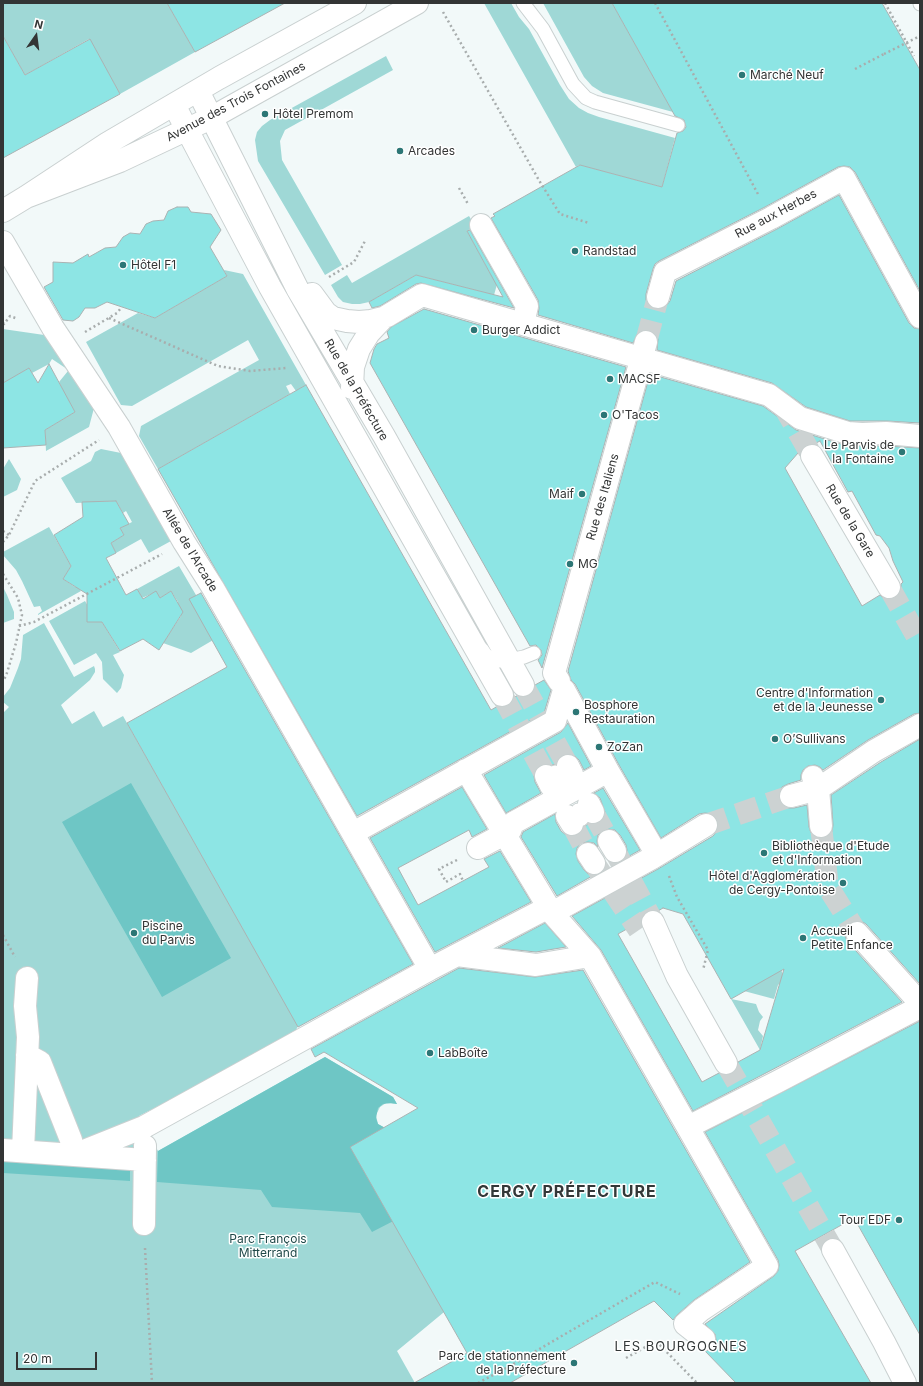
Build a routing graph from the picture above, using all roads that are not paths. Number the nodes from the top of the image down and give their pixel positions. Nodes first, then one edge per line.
1 (355, 3) edge
2 (417, 3) edge
3 (523, 3) edge
4 (534, 3) edge
5 (542, 29) junction
6 (198, 91) junction
7 (174, 105) junction
8 (211, 118) junction
9 (678, 125) dead end
10 (187, 130) junction
11 (26, 198) junction
12 (252, 200) junction
13 (3, 211) edge
14 (481, 224) dead end
15 (3, 242) edge
16 (658, 297) tunnel mouth
17 (385, 317) junction
18 (920, 317) edge
19 (523, 324) junction
20 (644, 350) junction
21 (352, 382) junction
22 (920, 436) edge
23 (365, 456) junction
24 (812, 456) tunnel mouth
25 (434, 578) junction
26 (889, 587) tunnel mouth
27 (534, 653) dead end
28 (509, 660) junction
29 (559, 681) dead end
30 (523, 685) tunnel mouth
31 (502, 696) tunnel mouth
32 (920, 725) edge
33 (466, 770) junction
34 (608, 771) junction
35 (816, 783) junction
36 (791, 796) tunnel mouth
37 (348, 825) junction
38 (706, 825) tunnel mouth
39 (821, 826) tunnel mouth
40 (504, 834) junction
41 (478, 848) dead end
42 (657, 854) junction
43 (550, 910) junction
44 (646, 926) tunnel mouth
45 (857, 933) tunnel mouth
46 (458, 955) junction
47 (590, 956) junction
48 (430, 969) junction
49 (27, 978) dead end
50 (920, 1003) edge
51 (920, 1007) edge
52 (27, 1055) junction
53 (726, 1063) tunnel mouth
54 (144, 1127) junction
55 (688, 1127) junction
56 (13, 1150) edge
57 (74, 1155) junction
58 (145, 1160) junction
59 (144, 1224) road end
60 (833, 1250) tunnel mouth
61 (704, 1339) dead end
62 (884, 1342) junction
63 (905, 1383) edge
64 (913, 1383) edge

1 - 6 street, Avenue des Trois Fontaines
2 - 8 street, Avenue des Trois Fontaines
3 - 5 lane
4 - 5 lane
5 - 9 lane
6 - 7 street, Avenue des Trois Fontaines
6 - 8 street, Rue de la Préfecture
7 - 10 street, Rue de la Préfecture
7 - 11 street, Avenue des Trois Fontaines
8 - 10 street, Avenue des Trois Fontaines
8 - 12 street, Rue de la Préfecture
10 - 11 street, Avenue des Trois Fontaines
10 - 23 street, Rue de la Préfecture
11 - 13 street, Avenue des Trois Fontaines
12 - 17 street
12 - 21 street, Rue de la Préfecture
14 - 19 street
15 - 37 street, Allée de l'Arcade
16 - 18 street, Rue aux Herbes
17 - 19 street
17 - 21 street
19 - 20 street
20 - 22 street
20 - 29 street, Rue des Italiens
21 - 23 street
21 - 28 street, Rue de la Préfecture
23 - 25 street, Rue de la Préfecture
24 - 26 street, Rue de la Gare
25 - 28 lane
25 - 31 street, Rue de la Préfecture
27 - 28 lane
28 - 30 street, Rue de la Préfecture
32 - 35 street
33 - 34 street
33 - 37 street
33 - 40 street
34 - 40 street
34 - 42 street
35 - 36 street
35 - 39 street
37 - 48 street, Allée de l'Arcade
38 - 42 street
40 - 41 street
40 - 43 street
42 - 43 street
43 - 46 street
43 - 47 street
44 - 53 street
45 - 50 street
46 - 47 street
46 - 48 street
47 - 55 street
48 - 54 street
49 - 52 street
51 - 55 street
52 - 56 street
52 - 57 street
54 - 57 street
54 - 58 street
55 - 61 street
56 - 57 street
57 - 58 street
58 - 59 street
60 - 62 street
62 - 63 street
62 - 64 street

